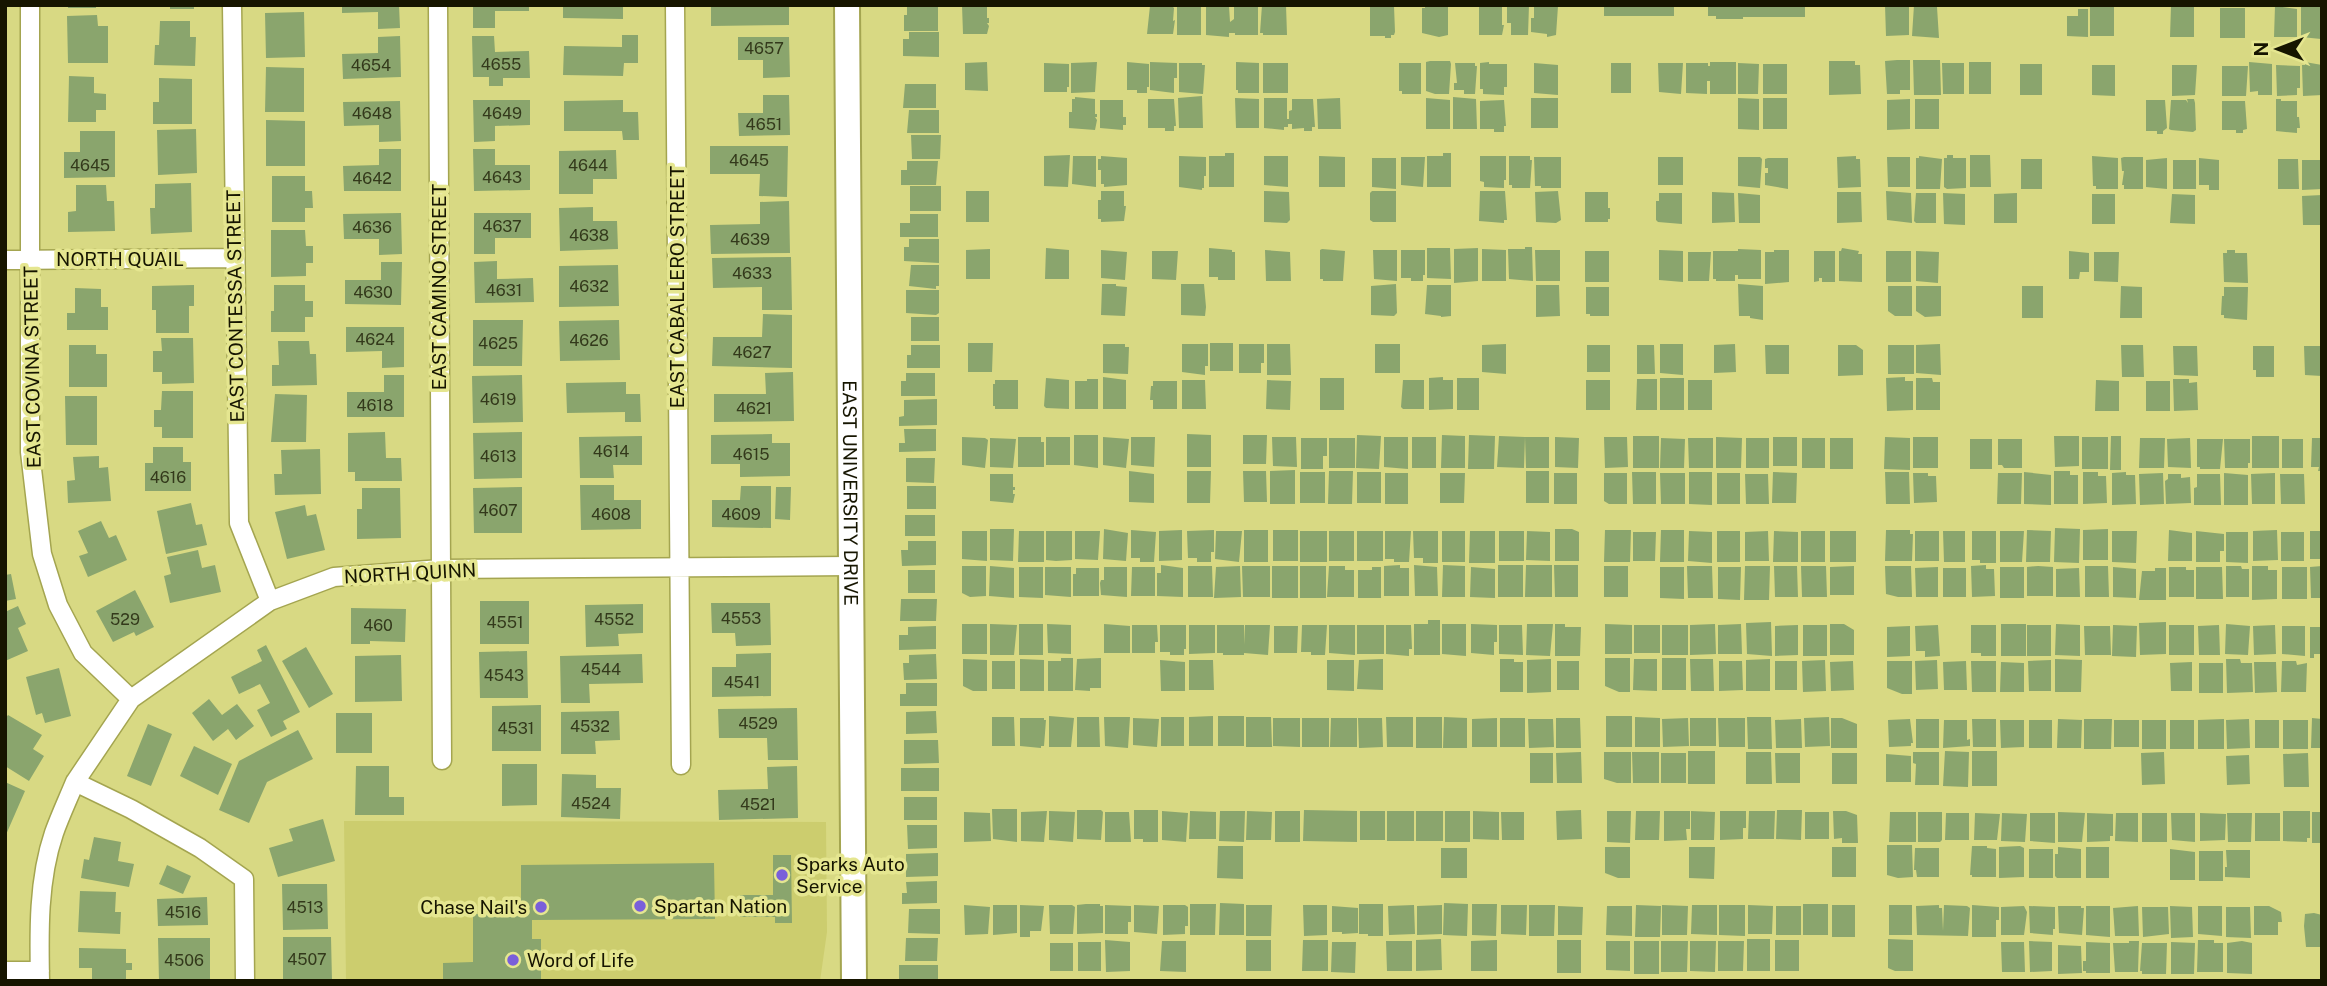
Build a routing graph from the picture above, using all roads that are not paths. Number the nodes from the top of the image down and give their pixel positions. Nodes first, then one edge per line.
1 (30, 5) edge
2 (232, 5) edge
3 (438, 5) edge
4 (675, 5) edge
5 (847, 5) edge
6 (234, 258) junction
7 (5, 260) edge
8 (30, 260) junction
9 (851, 566) junction
10 (679, 568) junction
11 (441, 569) junction
12 (270, 601) junction
13 (131, 699) junction
14 (442, 760) dead end
15 (681, 765) dead end
16 (75, 782) junction
17 (5, 971) edge
18 (40, 976) edge
19 (245, 981) edge
20 (854, 981) edge

1 - 8 street, EAST COVINA STREET
2 - 6 street, EAST CONTESSA STREET
3 - 11 street, EAST CAMINO STREET
4 - 10 street, EAST CABALLERO STREET
5 - 9 main road, EAST UNIVERSITY DRIVE
6 - 8 street, NORTH QUAIL
6 - 12 street, EAST CONTESSA STREET
7 - 8 street, NORTH QUAIL
8 - 13 street, EAST COVINA STREET
9 - 10 street, NORTH QUINN
9 - 20 main road, EAST UNIVERSITY DRIVE
10 - 11 street, NORTH QUINN
10 - 15 street, EAST CABALLERO STREET
11 - 12 street, NORTH QUINN
11 - 14 street, EAST CAMINO STREET
12 - 13 street, NORTH QUINN
13 - 16 street, NORTH QUINN
16 - 18 street
16 - 19 street
17 - 18 street

